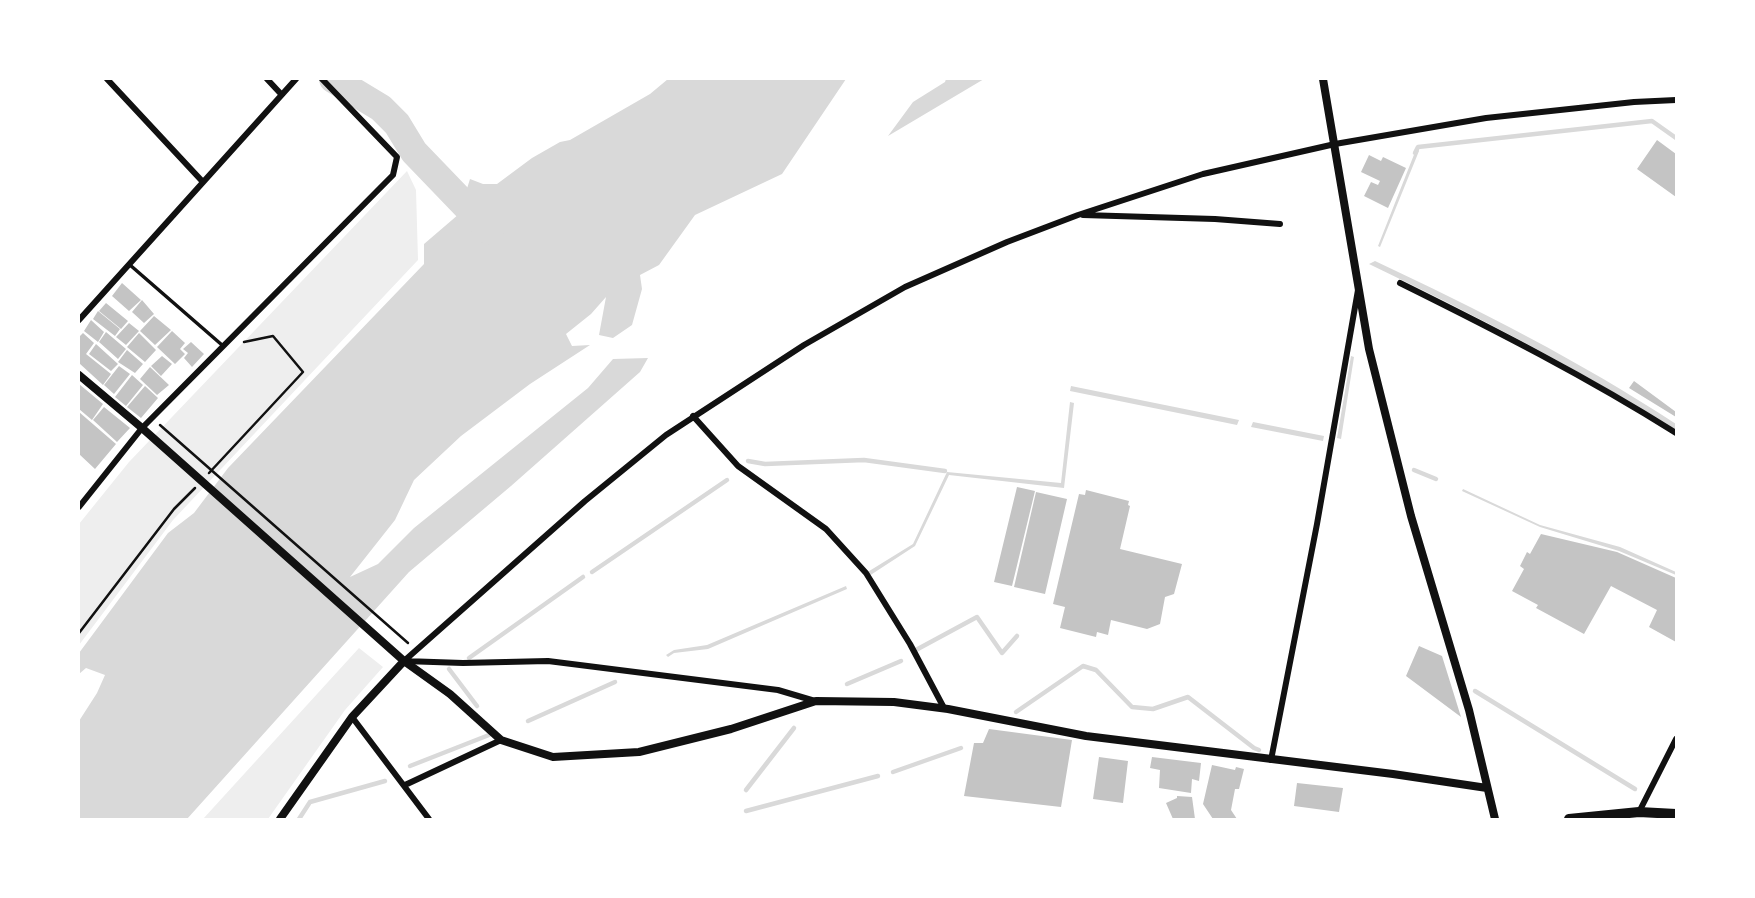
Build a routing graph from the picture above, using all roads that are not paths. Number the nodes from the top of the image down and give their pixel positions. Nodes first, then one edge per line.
1 (107, 79) edge
2 (267, 79) edge
3 (296, 79) edge
4 (322, 79) edge
5 (1323, 79) edge
6 (281, 94) junction
7 (1676, 100) edge
8 (1335, 144) junction
9 (202, 181) junction
10 (1078, 215) junction
11 (1280, 224) dead end
12 (129, 264) junction
13 (1400, 283) dead end
14 (1359, 285) junction
15 (79, 320) edge
16 (223, 346) junction
17 (79, 375) edge
18 (693, 416) junction
19 (142, 428) junction
20 (1676, 433) edge
21 (79, 507) edge
22 (404, 661) junction
23 (816, 701) junction
24 (944, 708) junction
25 (352, 717) junction
26 (1676, 739) edge
27 (501, 740) junction
28 (1271, 760) junction
29 (405, 785) junction
30 (1487, 788) junction
31 (1639, 812) junction
32 (1676, 814) edge
33 (280, 819) edge
34 (429, 819) edge
35 (1495, 819) edge
36 (1569, 819) edge

1 - 9 street
2 - 6 street
3 - 6 street
4 - 16 street
5 - 8 street
6 - 9 street
7 - 8 street
8 - 10 street
8 - 14 street
9 - 12 street
10 - 11 street
10 - 18 street
12 - 15 street
12 - 16 lane
13 - 20 street
14 - 28 street
14 - 30 street
16 - 19 street
17 - 19 street
18 - 22 street
18 - 24 street
19 - 21 street
19 - 22 street
22 - 23 street
22 - 25 street
22 - 27 street
23 - 24 street
23 - 27 street
24 - 28 street
25 - 29 street
25 - 33 street
26 - 31 street
27 - 29 street
28 - 30 street
29 - 34 street
30 - 35 street
31 - 32 highway
31 - 36 highway

